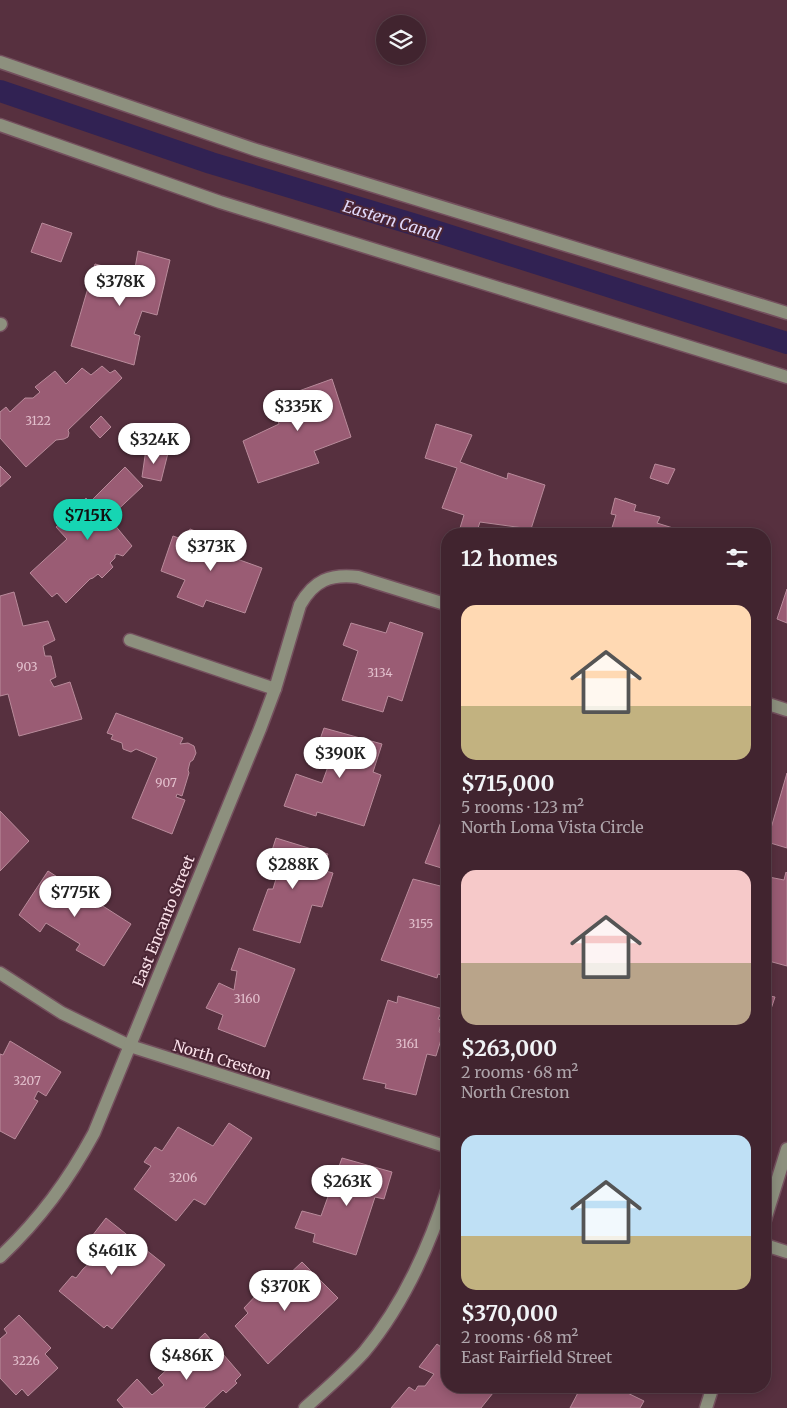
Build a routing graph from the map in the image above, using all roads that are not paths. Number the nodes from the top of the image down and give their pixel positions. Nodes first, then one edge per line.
1 (0, 62) edge
2 (0, 126) edge
3 (787, 313) edge
4 (787, 377) edge
5 (441, 602) edge
6 (130, 640) dead end
7 (275, 689) junction
8 (771, 705) edge
9 (787, 710) edge
10 (0, 974) edge
11 (130, 1046) junction
12 (441, 1146) edge
13 (787, 1149) edge
14 (771, 1201) edge
15 (441, 1209) edge
16 (771, 1247) edge
17 (787, 1252) edge
18 (0, 1257) edge
19 (711, 1393) edge
20 (306, 1408) edge
21 (706, 1408) edge

1 - 3 street
2 - 4 street
5 - 7 street, East Encanto Street
6 - 7 street
7 - 11 street, East Encanto Street
8 - 9 street
10 - 11 street, North Creston
11 - 12 street, North Creston
11 - 18 street, East Encanto Street
13 - 14 street
15 - 20 street
16 - 17 street
19 - 21 street

